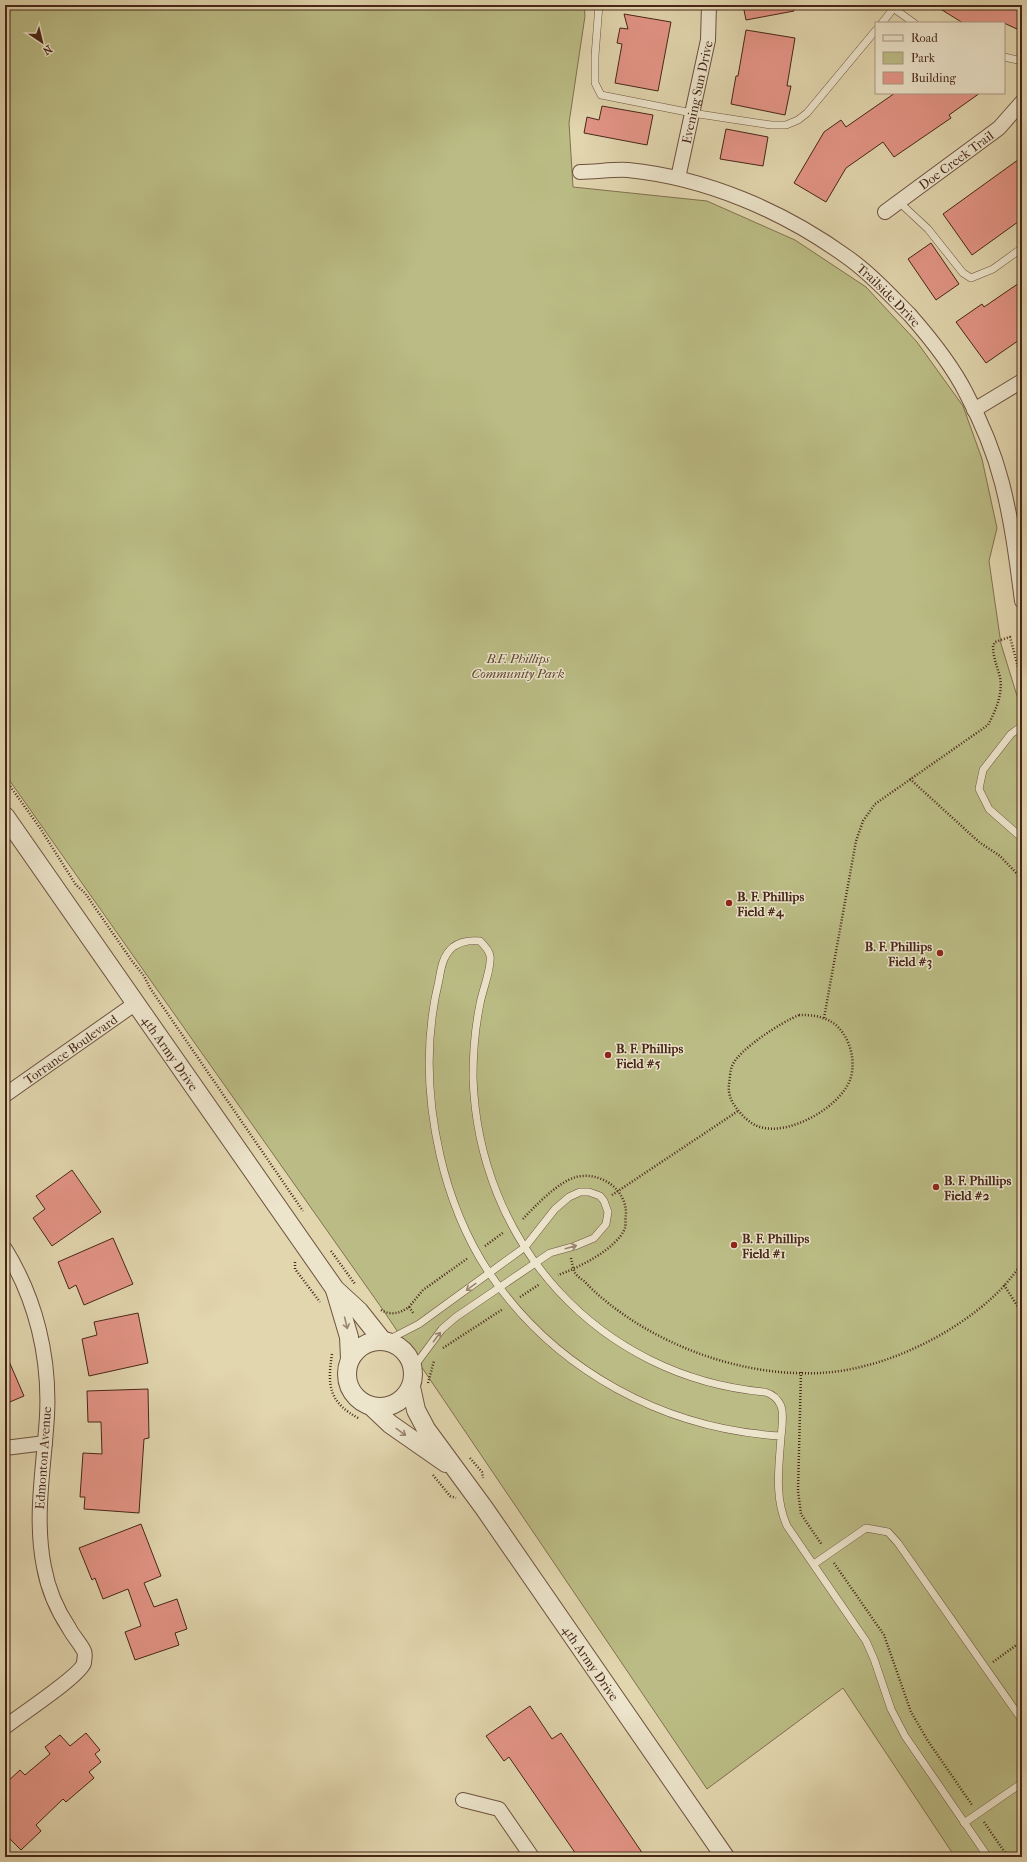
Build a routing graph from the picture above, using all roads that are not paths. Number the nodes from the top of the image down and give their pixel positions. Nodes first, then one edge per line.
1 (599, 5) edge
2 (709, 5) edge
3 (891, 7) edge
4 (883, 22) edge
5 (913, 22) edge
6 (875, 31) edge
7 (1005, 58) edge
8 (1022, 61) edge
9 (1022, 102) edge
10 (692, 113) junction
11 (580, 172) dead end
12 (678, 178) junction
13 (899, 202) junction
14 (885, 212) dead end
15 (1022, 248) edge
16 (1022, 381) edge
17 (974, 410) junction
18 (1022, 602) edge
19 (1022, 726) edge
20 (5, 816) edge
21 (1022, 838) edge
22 (136, 1003) junction
23 (5, 1095) edge
24 (525, 1247) junction
25 (5, 1249) edge
26 (536, 1262) junction
27 (490, 1273) junction
28 (500, 1287) junction
29 (335, 1290) junction
30 (384, 1340) junction
31 (350, 1358) junction
32 (413, 1368) junction
33 (411, 1387) junction
34 (367, 1413) junction
35 (781, 1436) junction
36 (45, 1443) junction
37 (5, 1448) edge
38 (455, 1469) junction
39 (814, 1564) junction
40 (1022, 1720) edge
41 (5, 1727) edge
42 (1022, 1783) edge
43 (463, 1800) dead end
44 (964, 1823) junction
45 (532, 1857) edge
46 (725, 1857) edge
47 (988, 1857) edge

1 - 10 lane
2 - 10 street, Evening Sun Drive
3 - 4 lane
3 - 5 lane
6 - 10 lane
7 - 8 lane
9 - 13 street, Doe Creek Trail
10 - 12 street, Evening Sun Drive
11 - 12 street, Trailside Drive
12 - 17 street, Trailside Drive
13 - 14 street, Doe Creek Trail
13 - 15 lane
16 - 17 street
17 - 18 street, Trailside Drive
19 - 21 lane
20 - 22 street, 4th Army Drive
22 - 23 street, Torrance Boulevard
22 - 29 street, 4th Army Drive
24 - 26 lane
26 -> 24 lane
24 - 27 lane
24 - 27 lane
25 - 36 street, Edmonton Avenue
26 - 28 lane
26 - 35 lane
27 - 28 lane
27 -> 30 lane
32 -> 28 lane
28 - 35 lane
29 - 30 street, 4th Army Drive
29 -> 31 street, 4th Army Drive
30 - 31 street
30 - 32 street, 4th Army Drive
31 - 34 street, 4th Army Drive
32 - 33 street, 4th Army Drive
33 - 34 street
33 - 38 street, 4th Army Drive
34 -> 38 street, 4th Army Drive
35 - 39 lane
36 - 37 street
36 - 41 street, Edmonton Avenue
38 - 46 street, 4th Army Drive
39 - 40 lane
39 - 44 lane
42 - 44 lane
43 - 45 street
44 - 47 lane

